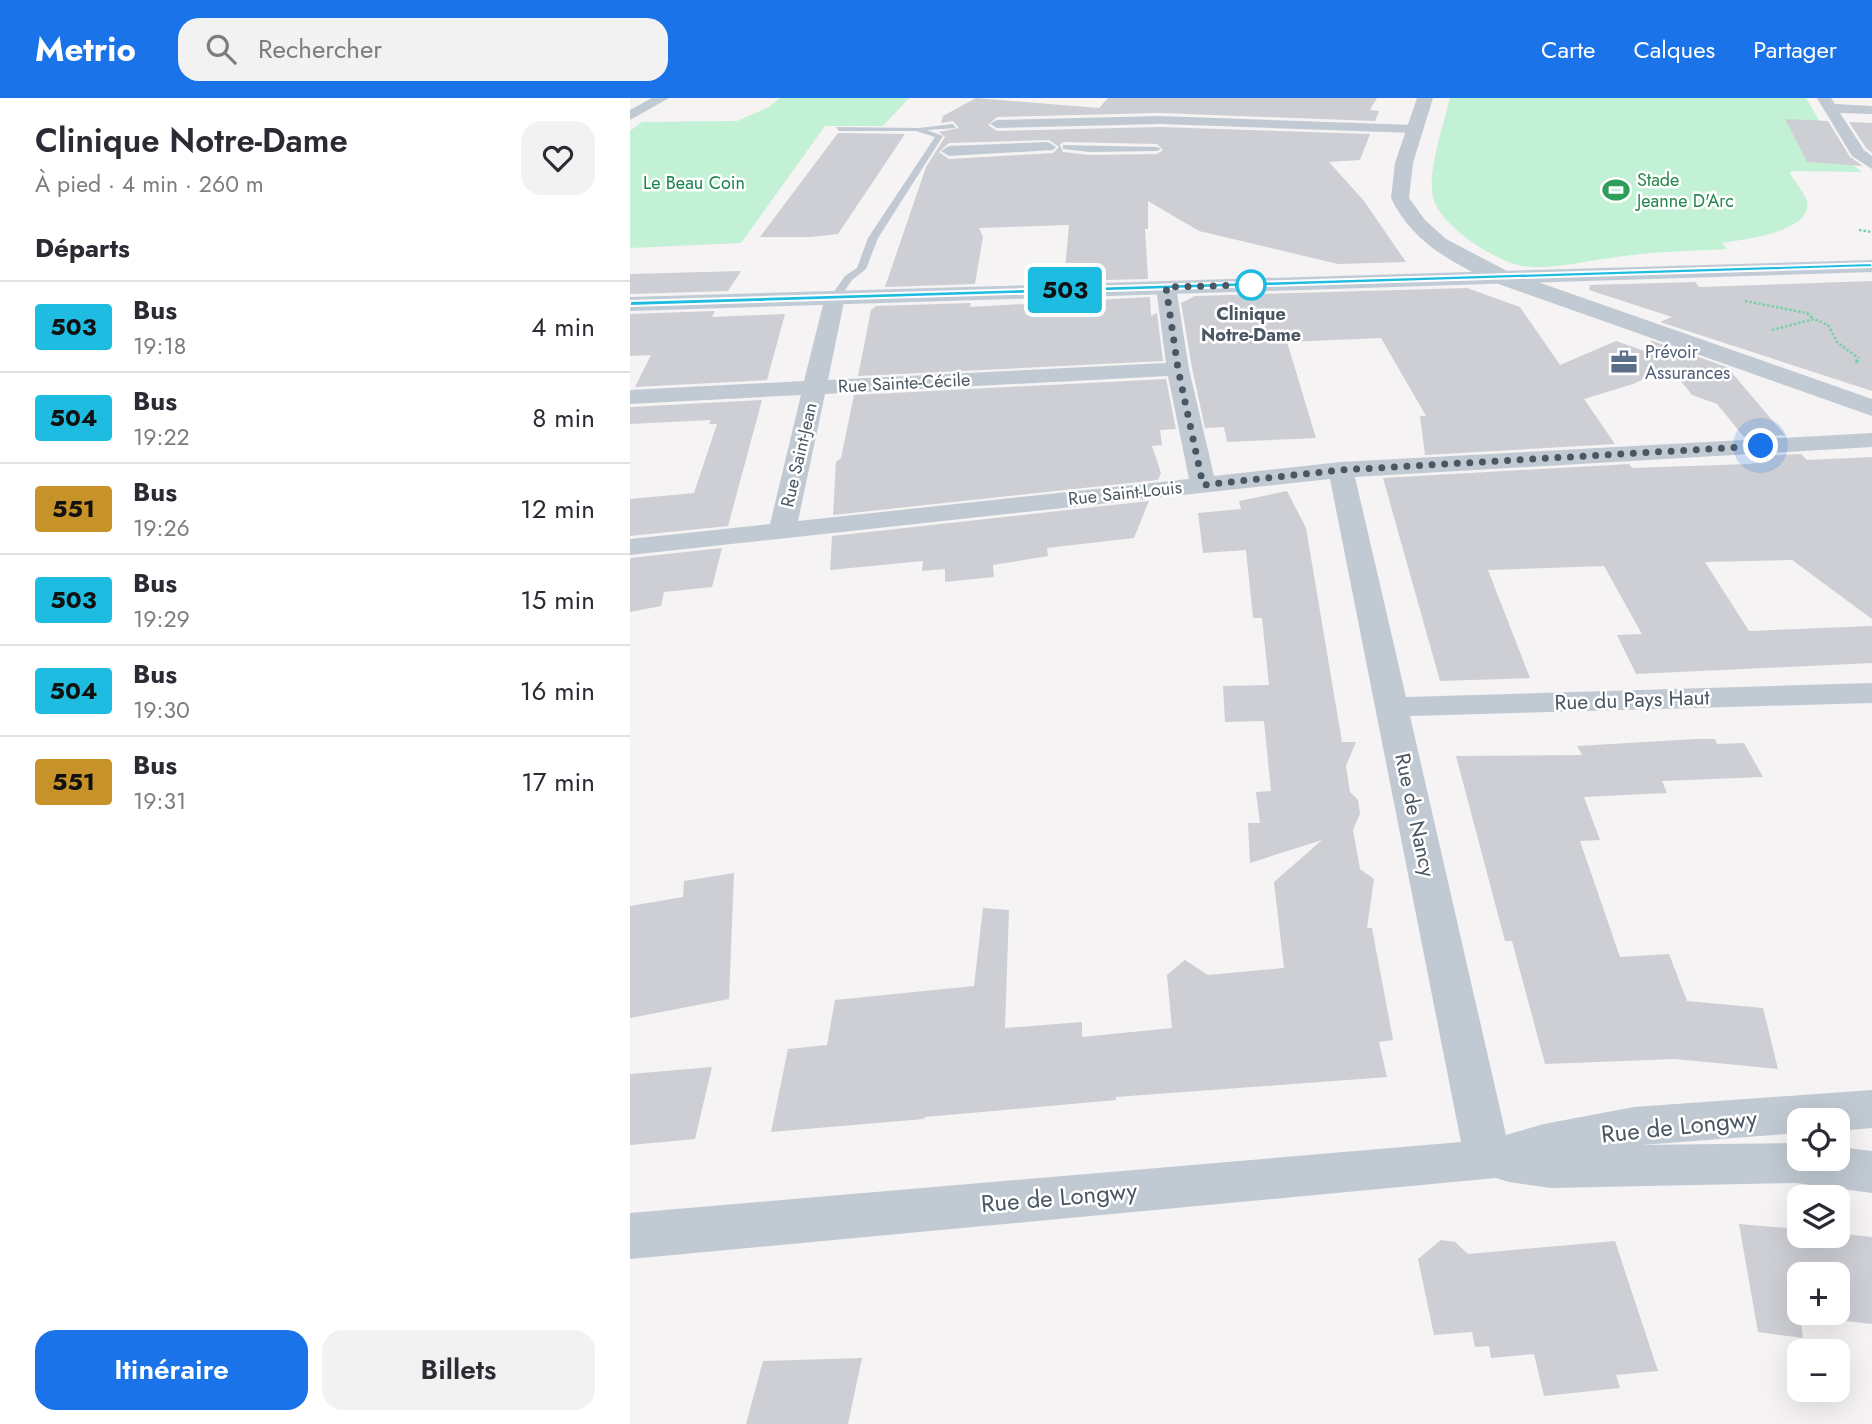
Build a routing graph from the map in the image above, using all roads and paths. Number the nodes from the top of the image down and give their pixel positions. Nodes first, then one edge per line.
1 (662, 98) edge
2 (1425, 98) edge
3 (1827, 103) edge
4 (1872, 110) edge
5 (630, 116) edge
6 (1063, 123) junction
7 (997, 124) dead end
8 (953, 126) dead end
9 (839, 129) dead end
10 (916, 129) junction
11 (1414, 129) junction
12 (1066, 147) junction
13 (1157, 149) dead end
14 (949, 150) dead end
15 (1872, 164) edge
16 (1859, 230) dead end
17 (1872, 232) edge
18 (1872, 265) edge
19 (1501, 277) junction
20 (1166, 287) junction
21 (835, 298) junction
22 (1733, 299) dead end
23 (630, 304) edge
24 (1814, 319) junction
25 (1772, 330) dead end
26 (1856, 363) dead end
27 (1178, 369) junction
28 (815, 387) junction
29 (630, 397) edge
30 (1872, 408) edge
31 (1872, 440) edge
32 (1341, 470) junction
33 (1203, 485) junction
34 (782, 530) junction
35 (630, 547) edge
36 (1872, 693) edge
37 (1392, 707) junction
38 (1872, 1109) edge
39 (1488, 1160) junction
40 (1872, 1172) edge
41 (630, 1236) edge

1 - 5 street
2 - 11 street
3 - 4 street
3 - 15 street
6 - 7 street
6 - 11 street
6 - 12 street
8 - 10 lane
9 - 10 lane
10 - 21 lane
11 - 19 street
12 - 13 lane
12 - 14 street
16 - 17 path
18 - 19 main road
19 - 20 main road
19 - 30 street
20 - 21 main road
20 - 27 street
21 - 23 main road
21 - 28 street, Rue Saint-Jean
22 - 24 path
24 - 25 path
24 - 26 path
27 - 28 street, Rue Sainte-Cécile
27 - 33 street
28 - 29 street, Rue Sainte-Cécile
28 - 34 street, Rue Saint-Jean
31 - 32 street, Rue Saint-Louis
32 - 33 street, Rue Saint-Louis
32 - 37 street, Rue de Nancy
33 - 34 street, Rue Saint-Louis
34 - 35 street, Rue Saint-Louis
36 - 37 street, Rue du Pays Haut
37 - 39 street, Rue de Nancy
38 - 39 street, Rue de Longwy
39 - 40 street, Rue de Longwy
39 - 41 street, Rue de Longwy

